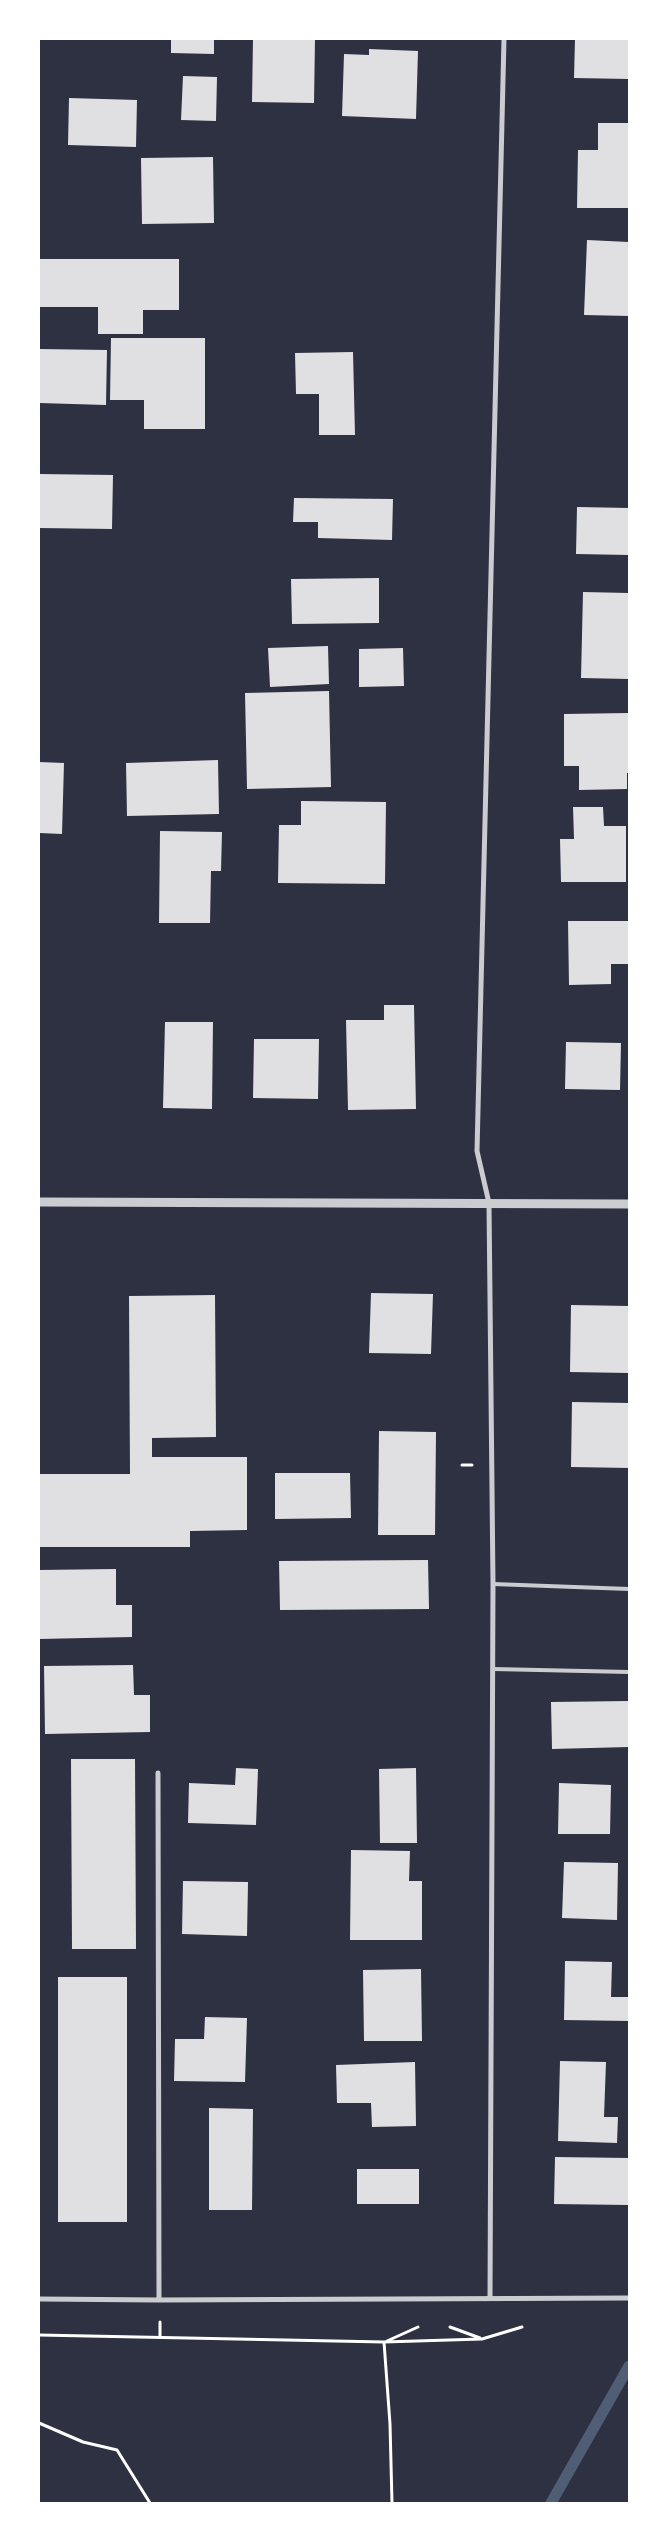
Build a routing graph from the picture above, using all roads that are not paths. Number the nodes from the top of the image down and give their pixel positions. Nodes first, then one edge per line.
1 (504, 39) edge
2 (39, 1202) edge
3 (490, 1203) junction
4 (629, 1204) edge
5 (493, 1584) junction
6 (629, 1589) edge
7 (493, 1669) junction
8 (629, 1672) edge
9 (158, 1773) dead end
10 (490, 2297) junction
11 (629, 2298) edge
12 (39, 2299) edge
13 (160, 2300) junction

1 - 3 street
2 - 3 street
3 - 4 street
3 - 5 street
5 - 6 lane
5 - 7 street
7 - 8 lane
7 - 10 street
9 - 13 street
10 - 11 street
10 - 13 street
12 - 13 street

